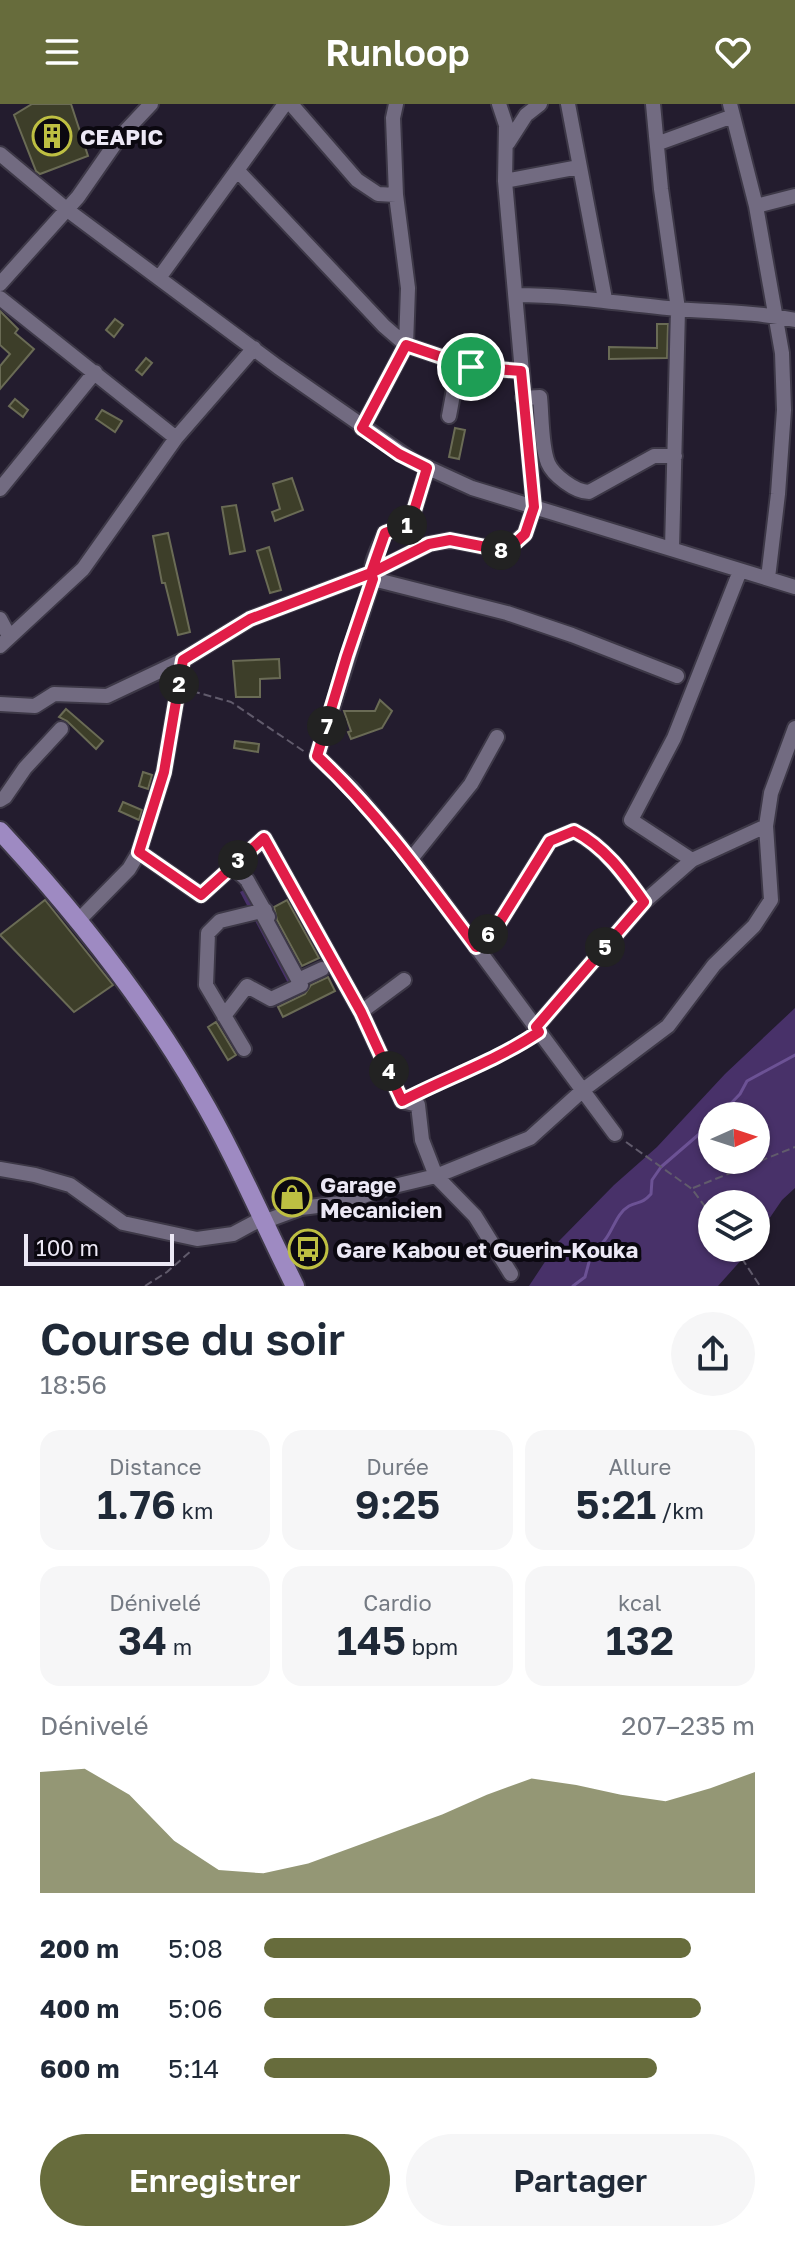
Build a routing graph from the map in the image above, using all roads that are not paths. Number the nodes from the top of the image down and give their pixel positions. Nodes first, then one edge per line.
1 (151, 104) edge
2 (285, 104) edge
3 (291, 104) edge
4 (396, 104) edge
5 (499, 104) edge
6 (540, 104) edge
7 (568, 104) edge
8 (653, 104) edge
9 (732, 110) edge
10 (659, 143) junction
11 (505, 147) junction
12 (0, 154) edge
13 (579, 167) junction
14 (237, 170) junction
15 (505, 181) junction
16 (396, 195) junction
17 (795, 196) edge
18 (756, 206) junction
19 (66, 209) junction
20 (159, 278) junction
21 (0, 284) edge
22 (516, 295) junction
23 (0, 298) edge
24 (605, 299) junction
25 (678, 309) junction
26 (776, 316) junction
27 (795, 320) edge
28 (406, 345) junction
29 (254, 348) junction
30 (471, 367) junction
31 (521, 371) junction
32 (95, 372) junction
33 (523, 398) junction
34 (449, 416) dead end
35 (362, 428) junction
36 (176, 438) junction
37 (675, 456) junction
38 (427, 468) junction
39 (0, 489) edge
40 (534, 507) junction
41 (672, 549) junction
42 (740, 571) junction
43 (372, 576) junction
44 (768, 578) junction
45 (795, 587) edge
46 (0, 619) edge
47 (4, 641) edge
48 (183, 660) junction
49 (677, 676) dead end
50 (0, 704) edge
51 (795, 728) edge
52 (61, 729) dead end
53 (497, 737) dead end
54 (0, 800) edge
55 (766, 826) junction
56 (0, 831) edge
57 (139, 852) junction
58 (411, 859) junction
59 (692, 860) junction
60 (232, 866) junction
61 (644, 902) junction
62 (266, 915) junction
63 (79, 920) junction
64 (476, 947) junction
65 (322, 969) dead end
66 (298, 980) junction
67 (404, 980) dead end
68 (361, 1012) junction
69 (224, 1016) junction
70 (538, 1030) junction
71 (244, 1049) dead end
72 (583, 1090) junction
73 (615, 1134) road end
74 (0, 1169) edge
75 (436, 1176) junction
76 (262, 1221) junction
77 (511, 1274) dead end
78 (295, 1286) edge

1 - 19 street
2 - 14 street
3 - 16 street
4 - 16 street
5 - 11 street
6 - 11 street
7 - 13 street
8 - 10 street
9 - 10 street
9 - 18 street
10 - 25 street
11 - 15 street
12 - 19 street
13 - 15 street
13 - 24 street
14 - 20 street
14 - 28 street
15 - 22 street
16 - 28 street
17 - 18 street
18 - 26 street
19 - 20 street
19 - 21 street
20 - 29 street
22 - 24 street
22 - 31 street
23 - 32 street
24 - 25 street
25 - 26 street
25 - 37 street
26 - 27 street
26 - 44 street
28 - 30 street
28 - 35 street
29 - 35 street
29 - 36 street
30 - 31 street
30 - 34 street
31 - 33 street
32 - 36 street
32 - 39 street
33 - 37 street
33 - 40 street
35 - 38 street
36 - 47 street
37 - 41 street
38 - 40 street
38 - 43 street
40 - 41 street
40 - 43 street
41 - 42 street
42 - 44 street
42 - 59 street
43 - 48 street
43 - 49 street
43 - 58 street
44 - 45 street
46 - 47 street
48 - 50 street
48 - 57 street
51 - 55 street
52 - 54 street
53 - 58 street
55 - 59 street
55 - 72 street
56 - 63 main road
57 - 60 street
57 - 63 street
58 - 64 street
59 - 61 street
60 - 62 street
60 - 68 street
61 - 64 street
61 - 70 street
62 - 66 street
62 - 69 street
63 - 76 main road
64 - 70 street
65 - 66 street
66 - 69 street
67 - 68 street
68 - 75 street
69 - 71 street
70 - 72 street
72 - 73 street
72 - 75 street
74 - 76 street
75 - 76 street
75 - 77 street
76 - 78 main road

